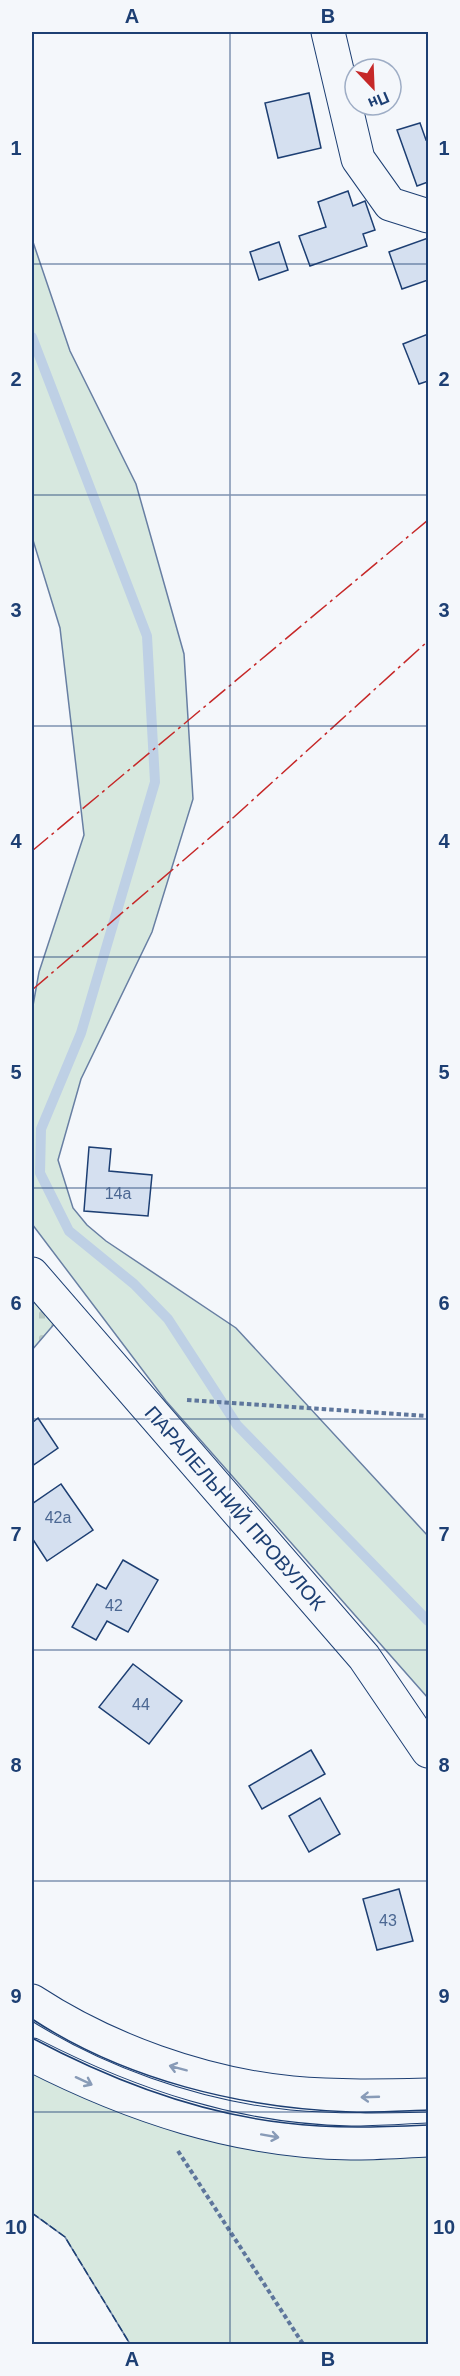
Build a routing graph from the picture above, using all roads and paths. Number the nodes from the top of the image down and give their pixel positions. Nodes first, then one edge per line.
1 (328, 32) edge
2 (429, 216) edge
3 (32, 1274) edge
4 (138, 1396) junction
5 (429, 1416) edge
6 (429, 1751) edge
7 (32, 2001) edge
8 (32, 2055) edge
9 (429, 2095) edge
10 (150, 2108) junction
11 (429, 2140) edge
12 (303, 2344) edge

1 - 2 main road
3 - 4 main road, ПАРАЛЕЛЬНИЙ ПРОВУЛОК
4 - 5 path
4 - 6 main road, ПАРАЛЕЛЬНИЙ ПРОВУЛОК
9 -> 7 main road
8 -> 10 main road
10 -> 11 main road
10 - 12 path

